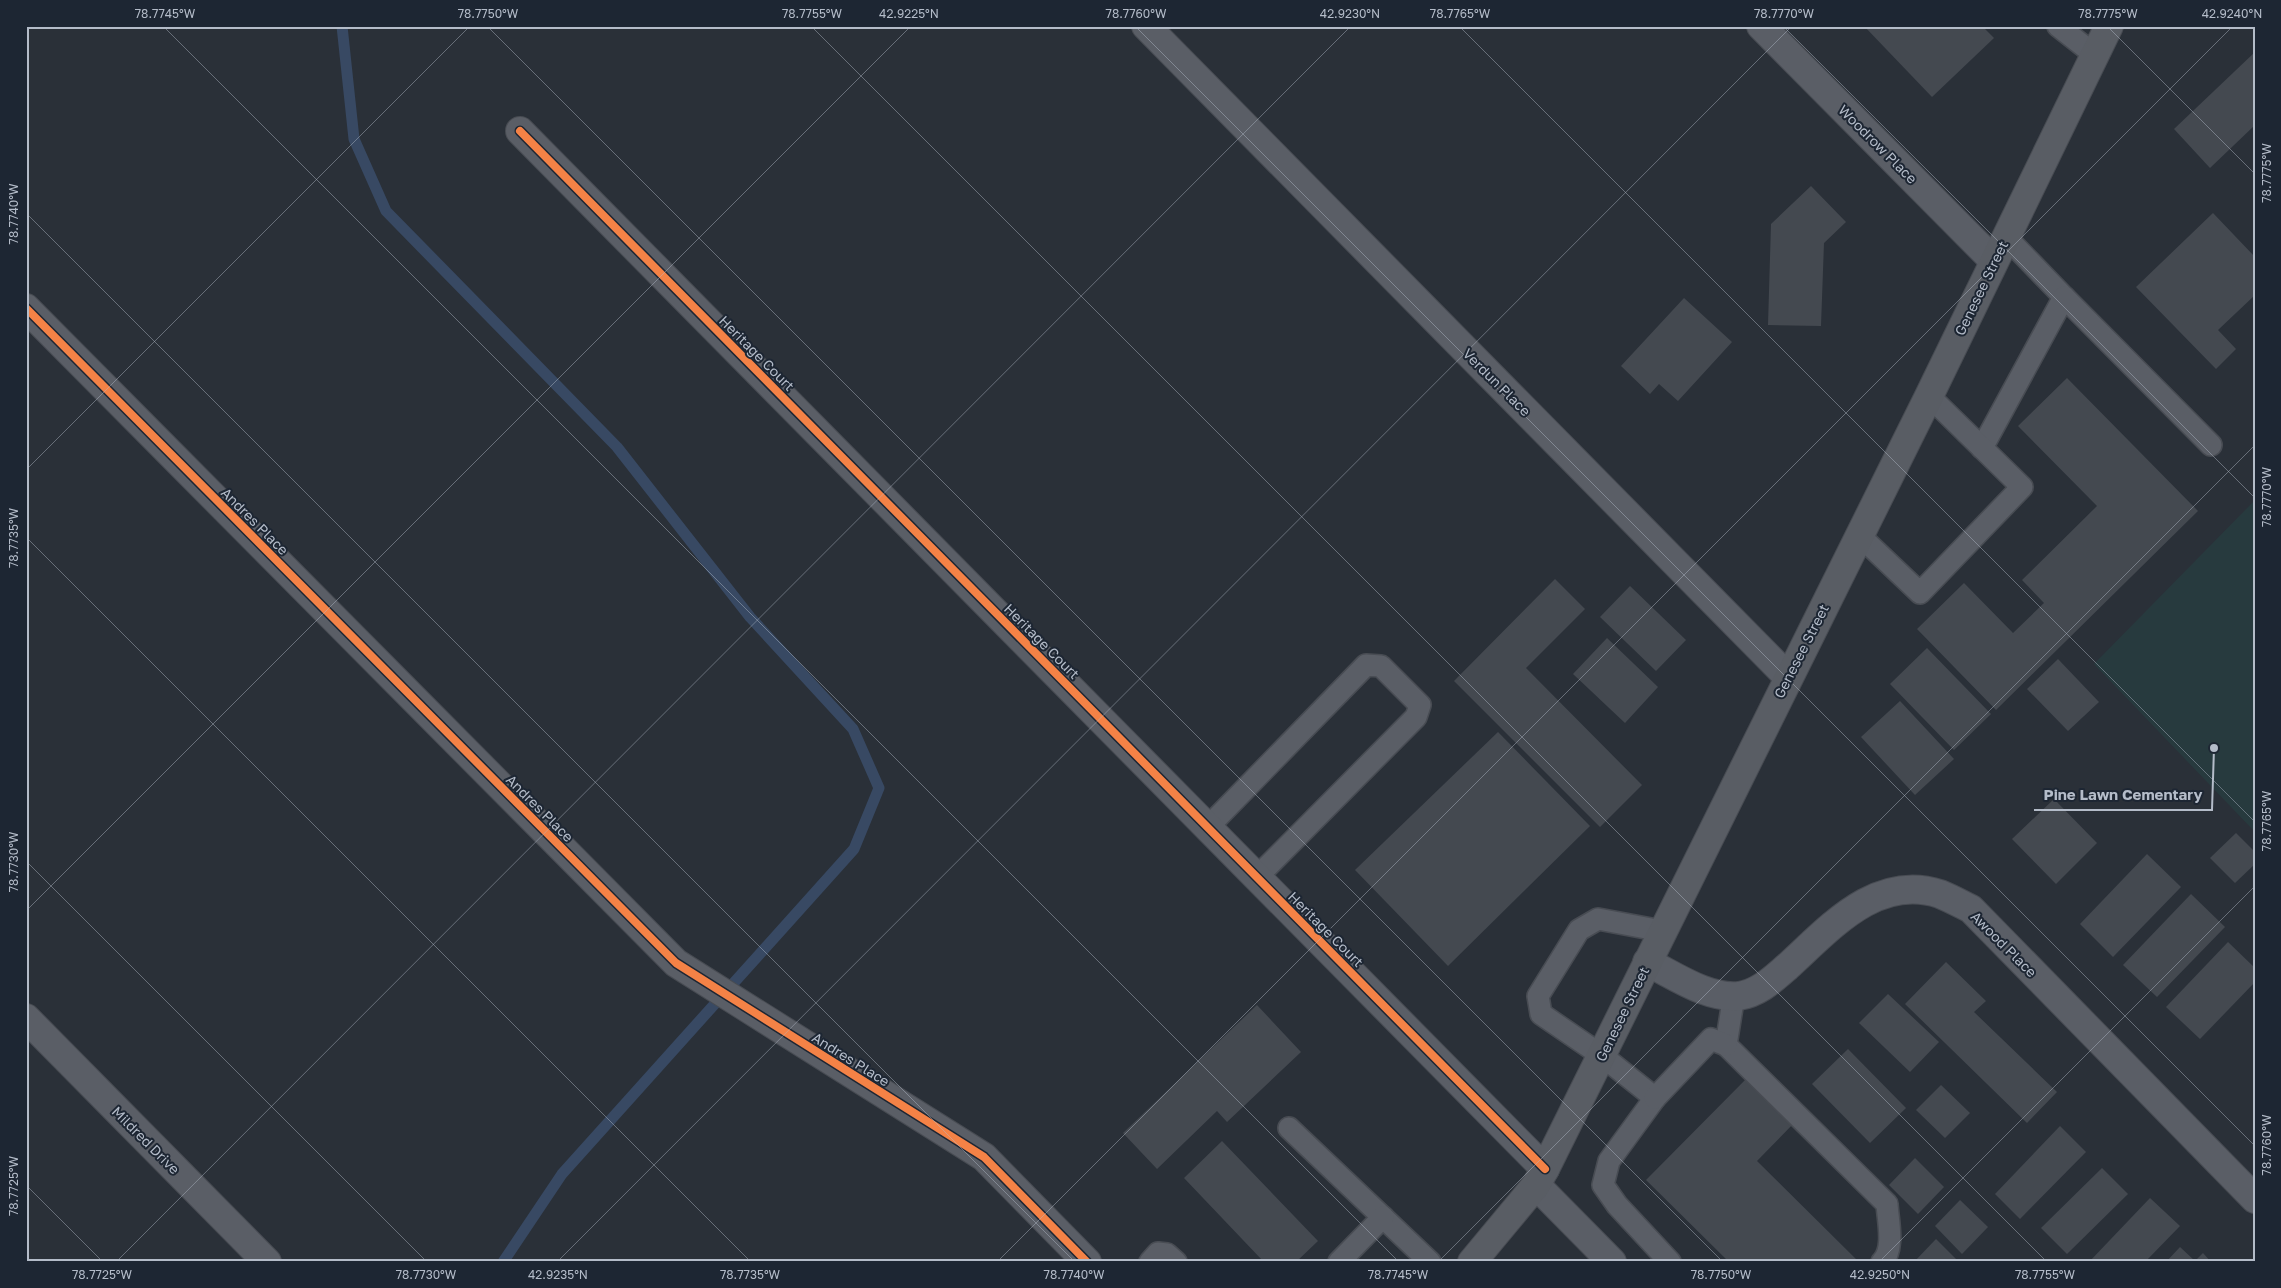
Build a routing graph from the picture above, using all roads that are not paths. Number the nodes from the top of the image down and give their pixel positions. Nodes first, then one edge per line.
1 (1146, 26) edge
2 (1761, 26) edge
3 (2058, 26) edge
4 (2109, 26) edge
5 (2095, 55) junction
6 (520, 131) dead end
7 (2000, 249) junction
8 (2064, 297) junction
9 (26, 308) edge
10 (1929, 396) junction
11 (2212, 445) dead end
12 (1982, 448) junction
13 (1859, 535) junction
14 (1788, 677) junction
15 (1208, 827) junction
16 (1257, 877) junction
17 (1662, 931) junction
18 (1647, 962) junction
19 (1734, 995) junction
20 (26, 1018) edge
21 (1726, 1045) junction
22 (1601, 1055) junction
23 (1655, 1098) junction
24 (1289, 1128) dead end
25 (1540, 1177) junction
26 (2255, 1199) edge
27 (1383, 1217) junction
28 (267, 1262) edge
29 (1087, 1262) edge
30 (1150, 1262) edge
31 (1176, 1262) edge
32 (1339, 1262) edge
33 (1430, 1262) edge
34 (1472, 1262) edge
35 (1612, 1262) edge
36 (1670, 1262) edge
37 (1882, 1262) edge

1 - 14 street, Verdun Place
2 - 7 street, Woodrow Place
3 - 5 lane
4 - 5 main road, Genesee Street
5 - 7 main road, Genesee Street
6 - 15 street, Heritage Court
7 - 8 lane
7 - 10 main road, Genesee Street
8 - 11 lane
8 - 12 lane
9 - 29 street, Andres Place
10 - 12 lane
10 - 13 main road, Genesee Street
12 - 13 lane
13 - 14 main road, Genesee Street
14 - 17 main road, Genesee Street
15 - 16 street, Heritage Court
15 - 16 lane
16 - 25 street, Heritage Court
17 - 18 main road, Genesee Street
17 - 22 lane
18 - 19 street, Awood Place
18 - 22 main road, Genesee Street
19 - 21 lane
19 - 26 street, Awood Place
20 - 28 street, Mildred Drive
21 - 23 lane
21 - 37 lane
22 - 23 lane
22 - 25 main road, Genesee Street
23 - 36 lane
24 - 27 lane
25 - 34 main road, Genesee Street
25 - 35 street, Heritage Court
27 - 32 lane
27 - 33 lane
30 - 31 lane

